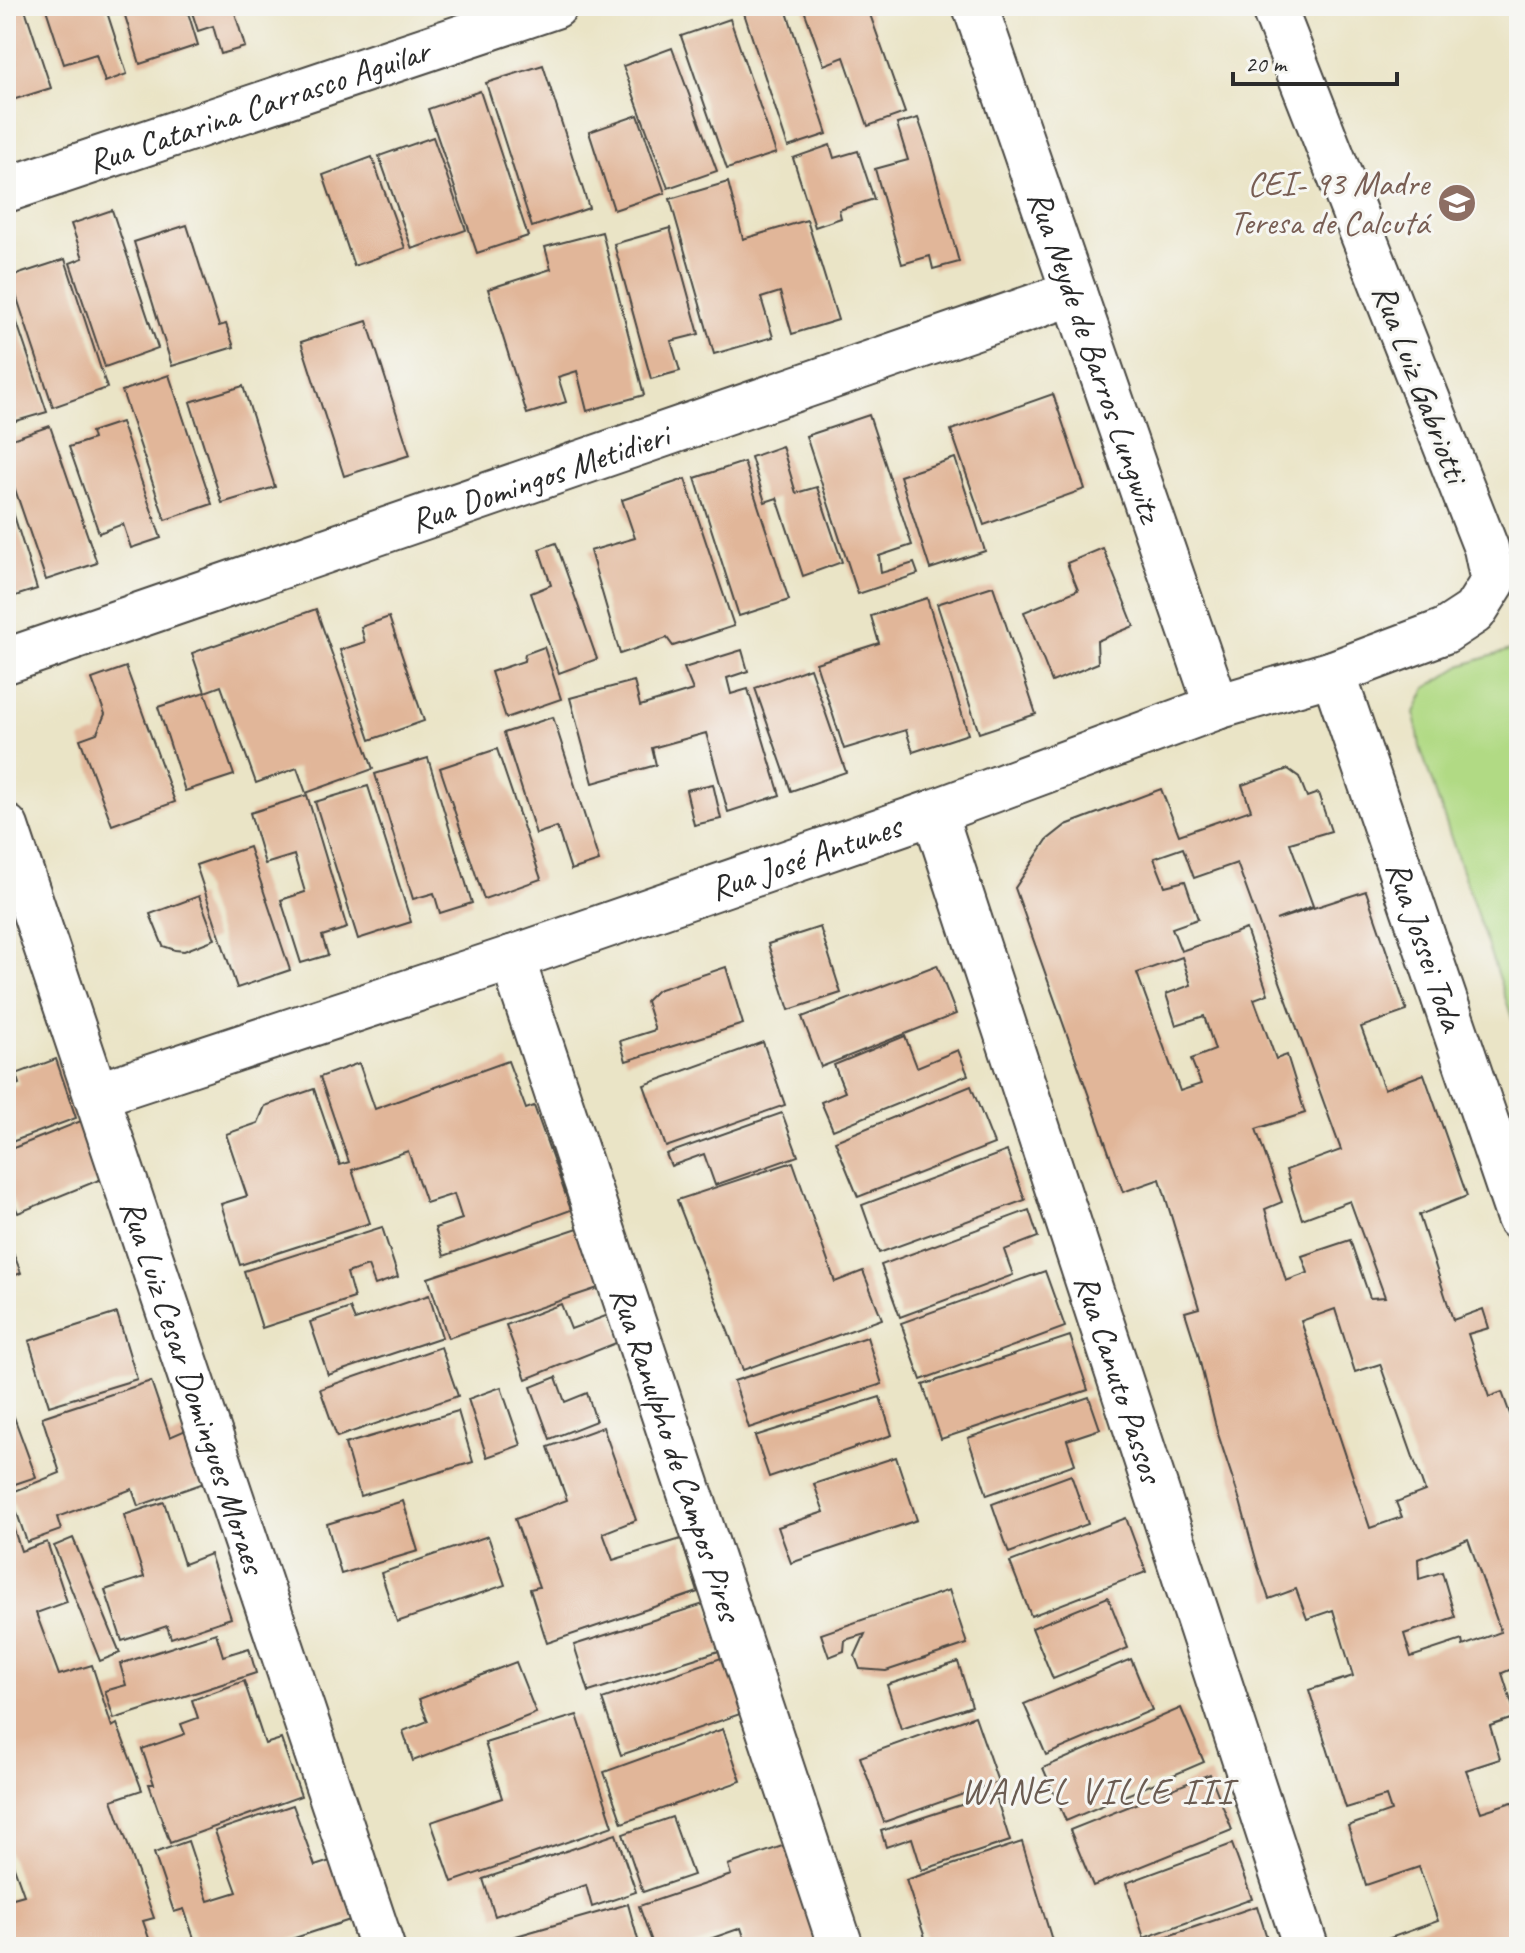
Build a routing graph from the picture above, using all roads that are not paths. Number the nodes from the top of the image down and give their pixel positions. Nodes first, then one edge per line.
1 (555, 6) edge
2 (975, 6) edge
3 (1273, 6) edge
4 (6, 190) edge
5 (1074, 293) junction
6 (1493, 582) joint
7 (6, 661) edge
8 (1333, 673) junction
9 (1217, 707) junction
10 (934, 812) junction
11 (6, 827) edge
12 (512, 958) junction
13 (96, 1095) junction
14 (1519, 1218) edge
15 (382, 1947) edge
16 (841, 1947) edge
17 (1306, 1947) edge

1 - 4 street, Rua Catarina Carrasco Aguilar
2 - 5 street, Rua Neyde de Barros Lungwitz
3 - 6 street, Rua Luiz Gabriotti
5 - 7 street, Rua Domingos Metidieri
5 - 9 street, Rua Neyde de Barros Lungwitz
6 - 8 street, Rua José Antunes
8 - 9 street, Rua José Antunes
8 - 14 street, Rua Jossei Toda
9 - 10 street, Rua José Antunes
10 - 12 street, Rua José Antunes
10 - 17 street, Rua Canuto Passos
11 - 13 street, Rua Luiz Cesar Domingues Moraes
12 - 13 street, Rua José Antunes
12 - 16 street, Rua Ranulpho de Campos Pires
13 - 15 street, Rua Luiz Cesar Domingues Moraes

